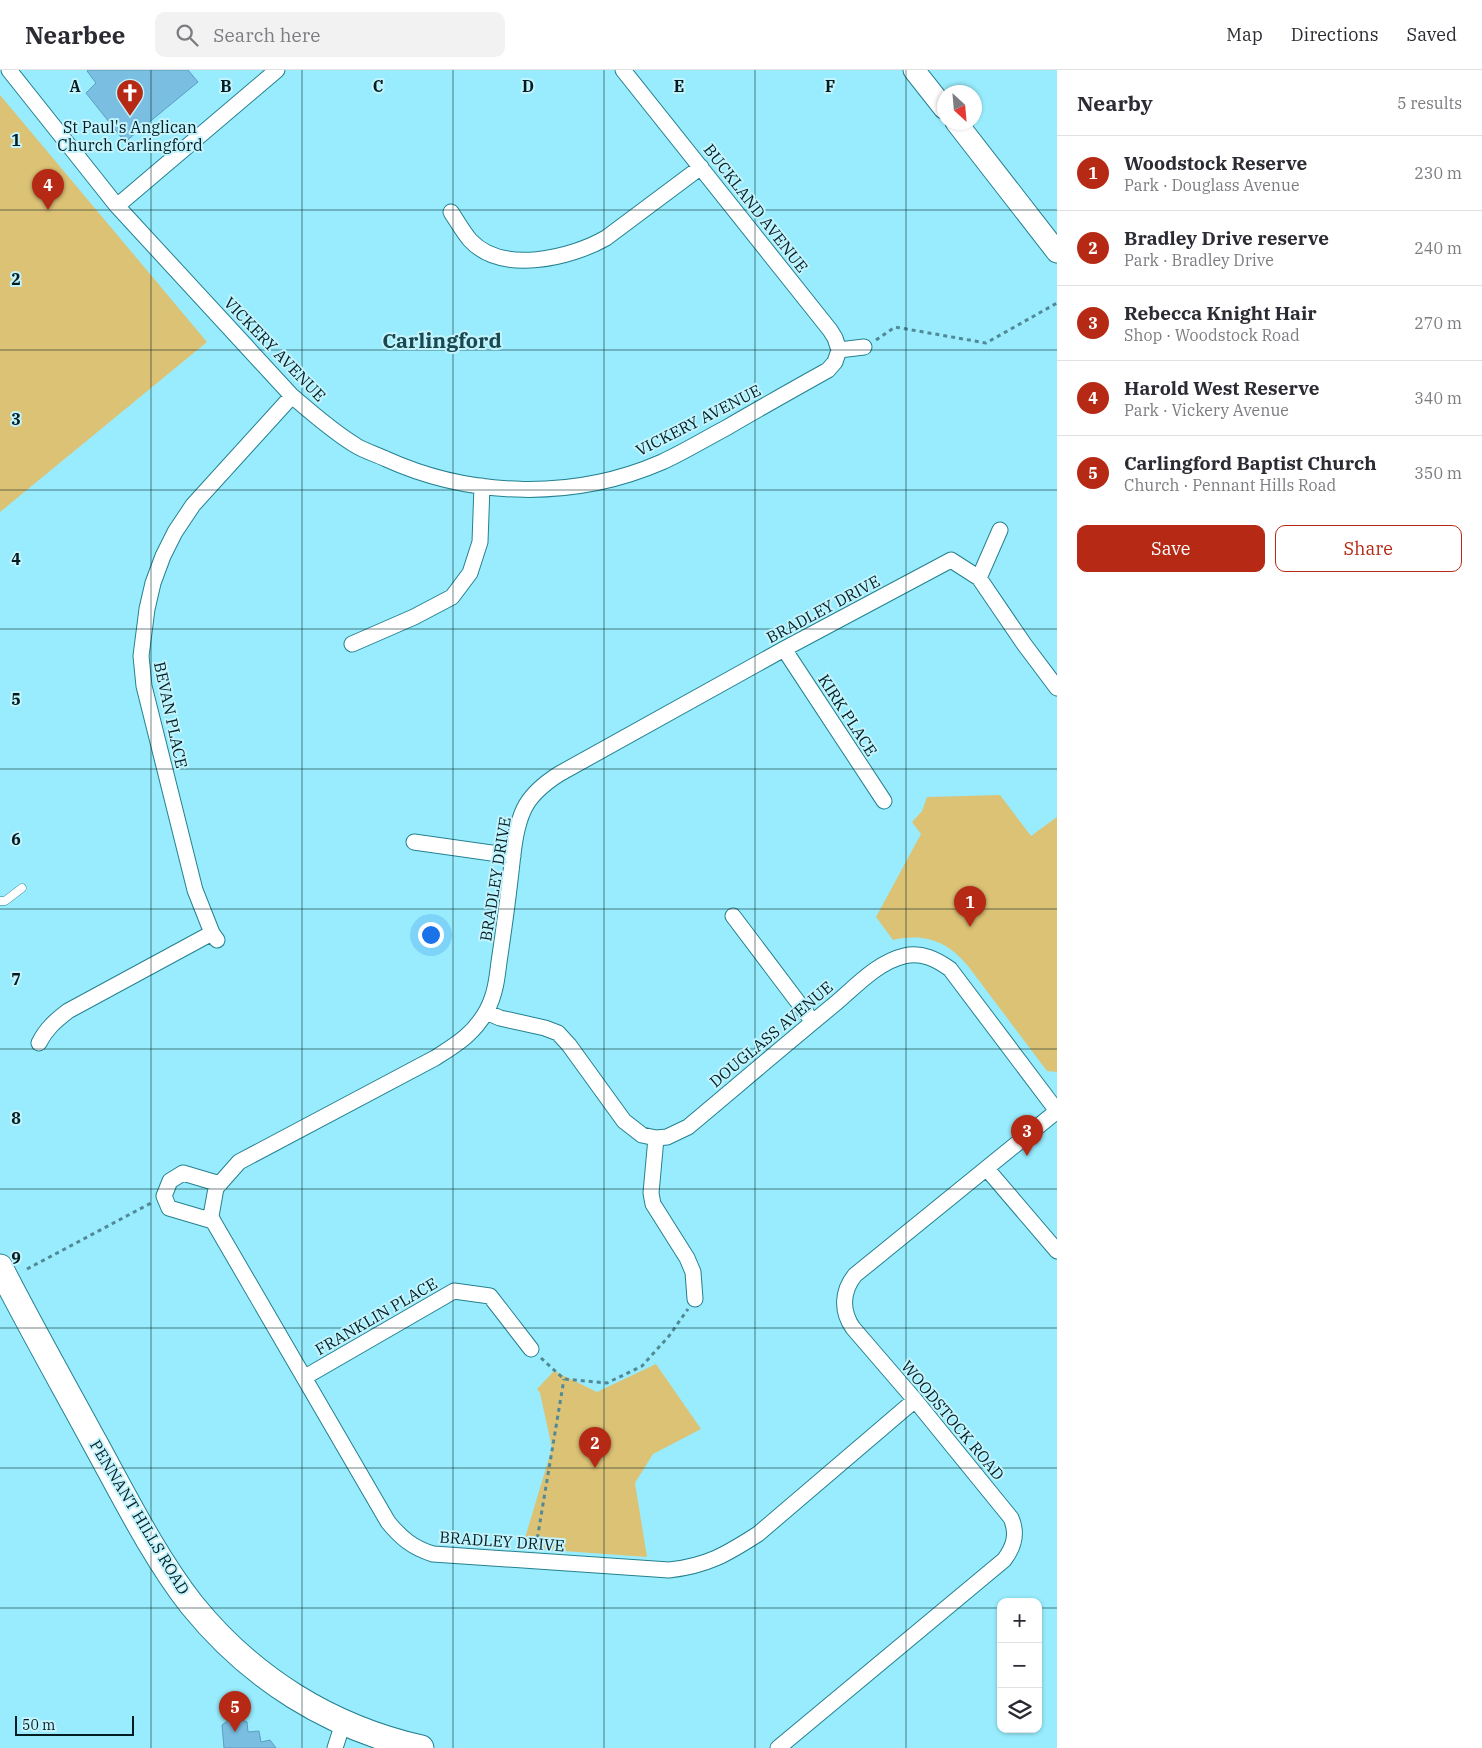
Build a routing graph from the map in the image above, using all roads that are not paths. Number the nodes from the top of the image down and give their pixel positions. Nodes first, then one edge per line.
1 (9, 70) edge
2 (277, 70) edge
3 (623, 70) edge
4 (914, 70) edge
5 (937, 99) edge
6 (962, 130) edge
7 (701, 166) junction
8 (117, 206) junction
9 (451, 212) dead end
10 (1057, 252) edge
11 (864, 347) road end
12 (839, 350) junction
13 (292, 396) junction
14 (482, 486) junction
15 (1000, 530) dead end
16 (979, 578) junction
17 (352, 644) dead end
18 (784, 648) junction
19 (1057, 688) edge
20 (884, 801) dead end
21 (414, 842) dead end
22 (513, 856) junction
23 (22, 888) dead end
24 (0, 901) edge
25 (733, 916) dead end
26 (486, 1012) junction
27 (813, 1022) junction
28 (39, 1043) dead end
29 (1057, 1111) edge
30 (656, 1138) junction
31 (987, 1169) junction
32 (220, 1184) junction
33 (213, 1221) junction
34 (1055, 1243) edge
35 (0, 1267) edge
36 (695, 1299) road end
37 (531, 1349) road end
38 (305, 1377) junction
39 (915, 1400) junction
40 (343, 1723) junction
41 (335, 1748) edge
42 (421, 1748) edge
43 (778, 1748) edge

1 - 8 street, VICKERY AVENUE
2 - 8 street
3 - 7 street, BUCKLAND AVENUE
4 - 5 main road
6 - 10 main road
7 - 9 street
7 - 12 street, BUCKLAND AVENUE
8 - 13 street, VICKERY AVENUE
11 - 12 street
12 - 14 street, VICKERY AVENUE
13 - 14 street, VICKERY AVENUE
13 - 28 street, BEVAN PLACE
14 - 17 street
15 - 16 street
16 - 18 street, BRADLEY DRIVE
16 - 19 street, BRADLEY DRIVE
18 - 20 street, KIRK PLACE
18 - 22 street, BRADLEY DRIVE
21 - 22 street
22 - 26 street, BRADLEY DRIVE
23 - 24 lane
25 - 27 street
26 - 30 street
26 - 32 street, BRADLEY DRIVE
27 - 29 street, DOUGLASS AVENUE
27 - 30 street, DOUGLASS AVENUE
29 - 31 street, WOODSTOCK ROAD
30 - 36 street
31 - 34 street
31 - 39 street, WOODSTOCK ROAD
32 - 33 street, BRADLEY DRIVE
32 - 33 street
33 - 38 street, BRADLEY DRIVE
35 - 40 highway, PENNANT HILLS ROAD
37 - 38 street, FRANKLIN PLACE
38 - 39 street, BRADLEY DRIVE
39 - 43 street, WOODSTOCK ROAD
40 - 41 street
40 - 42 highway, PENNANT HILLS ROAD

